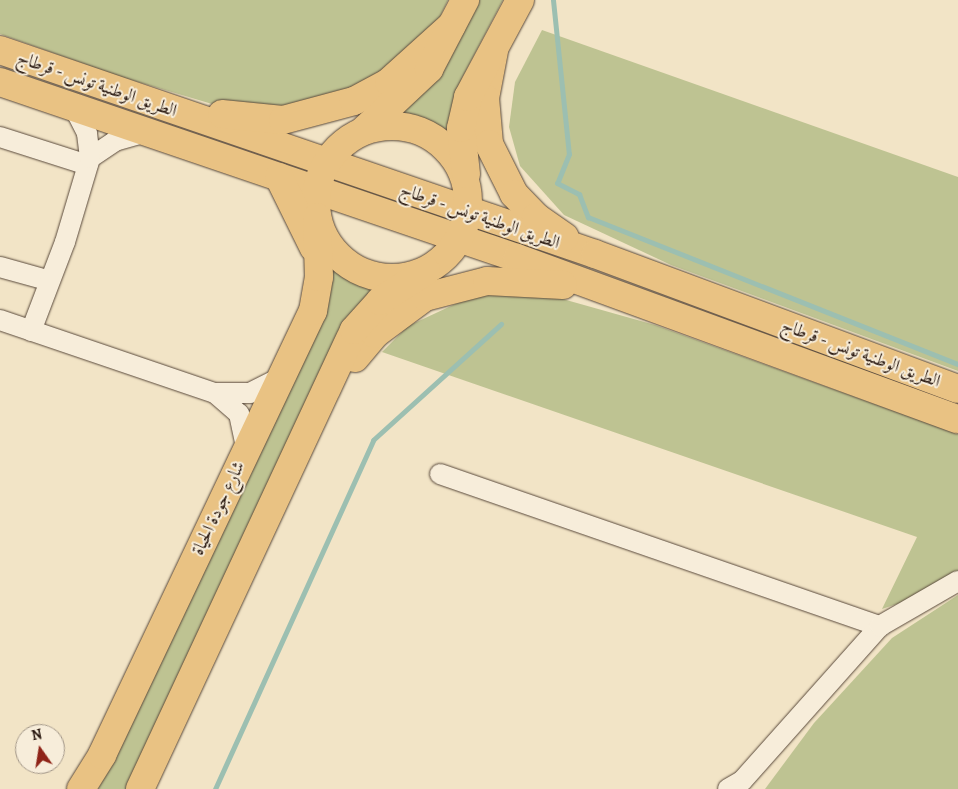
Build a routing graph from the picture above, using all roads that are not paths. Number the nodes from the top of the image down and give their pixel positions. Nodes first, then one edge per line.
1 (465, 0) edge
2 (520, 0) edge
3 (451, 26) junction
4 (0, 50) edge
5 (494, 51) junction
6 (0, 82) edge
7 (117, 92) junction
8 (74, 107) junction
9 (149, 132) junction
10 (361, 132) junction
11 (0, 137) edge
12 (89, 161) junction
13 (326, 163) junction
14 (279, 177) junction
15 (317, 189) junction
16 (468, 198) junction
17 (317, 217) junction
18 (460, 238) junction
19 (595, 254) junction
20 (319, 257) junction
21 (0, 267) edge
22 (426, 270) junction
23 (47, 280) junction
24 (595, 287) junction
25 (0, 321) edge
26 (31, 331) junction
27 (280, 378) junction
28 (958, 389) edge
29 (215, 393) junction
30 (313, 416) junction
31 (958, 419) edge
32 (246, 448) junction
33 (440, 474) dead end
34 (958, 580) edge
35 (880, 626) junction
36 (81, 789) edge
37 (140, 789) edge
38 (728, 789) edge

1 - 3 highway
2 - 5 highway
3 - 7 highway
3 - 10 highway
4 - 7 highway, الطريق الوطنية تونس - قرطاج
5 - 16 highway
5 - 19 highway
6 - 8 highway, الطريق الوطنية تونس - قرطاج
7 - 13 highway, الطريق الوطنية تونس - قرطاج
8 - 9 highway, الطريق الوطنية تونس - قرطاج
8 - 12 street
9 - 12 street
9 - 14 highway, الطريق الوطنية تونس - قرطاج
10 - 13 highway
10 - 16 highway
11 - 12 street
12 - 23 street
13 - 15 highway, شارع جودة الحياة
13 - 16 highway, الطريق الوطنية تونس - قرطاج
14 - 15 highway, الطريق الوطنية تونس - قرطاج
14 - 20 highway
15 - 17 highway, شارع جودة الحياة
15 - 18 highway, الطريق الوطنية تونس - قرطاج
16 - 18 highway
16 - 19 highway, الطريق الوطنية تونس - قرطاج
17 - 20 highway, شارع جودة الحياة
17 - 22 highway
18 - 22 highway
18 - 24 highway, الطريق الوطنية تونس - قرطاج
19 - 28 highway, الطريق الوطنية تونس - قرطاج
20 - 27 highway, شارع جودة الحياة
21 - 23 street
22 - 30 highway
23 - 26 street
24 - 30 highway
24 - 31 highway, الطريق الوطنية تونس - قرطاج
25 - 26 street
26 - 29 street
27 - 29 street
27 - 32 highway, شارع جودة الحياة
29 - 32 street
30 - 37 highway
32 - 36 highway, شارع جودة الحياة
33 - 35 street
34 - 35 street
35 - 38 street

